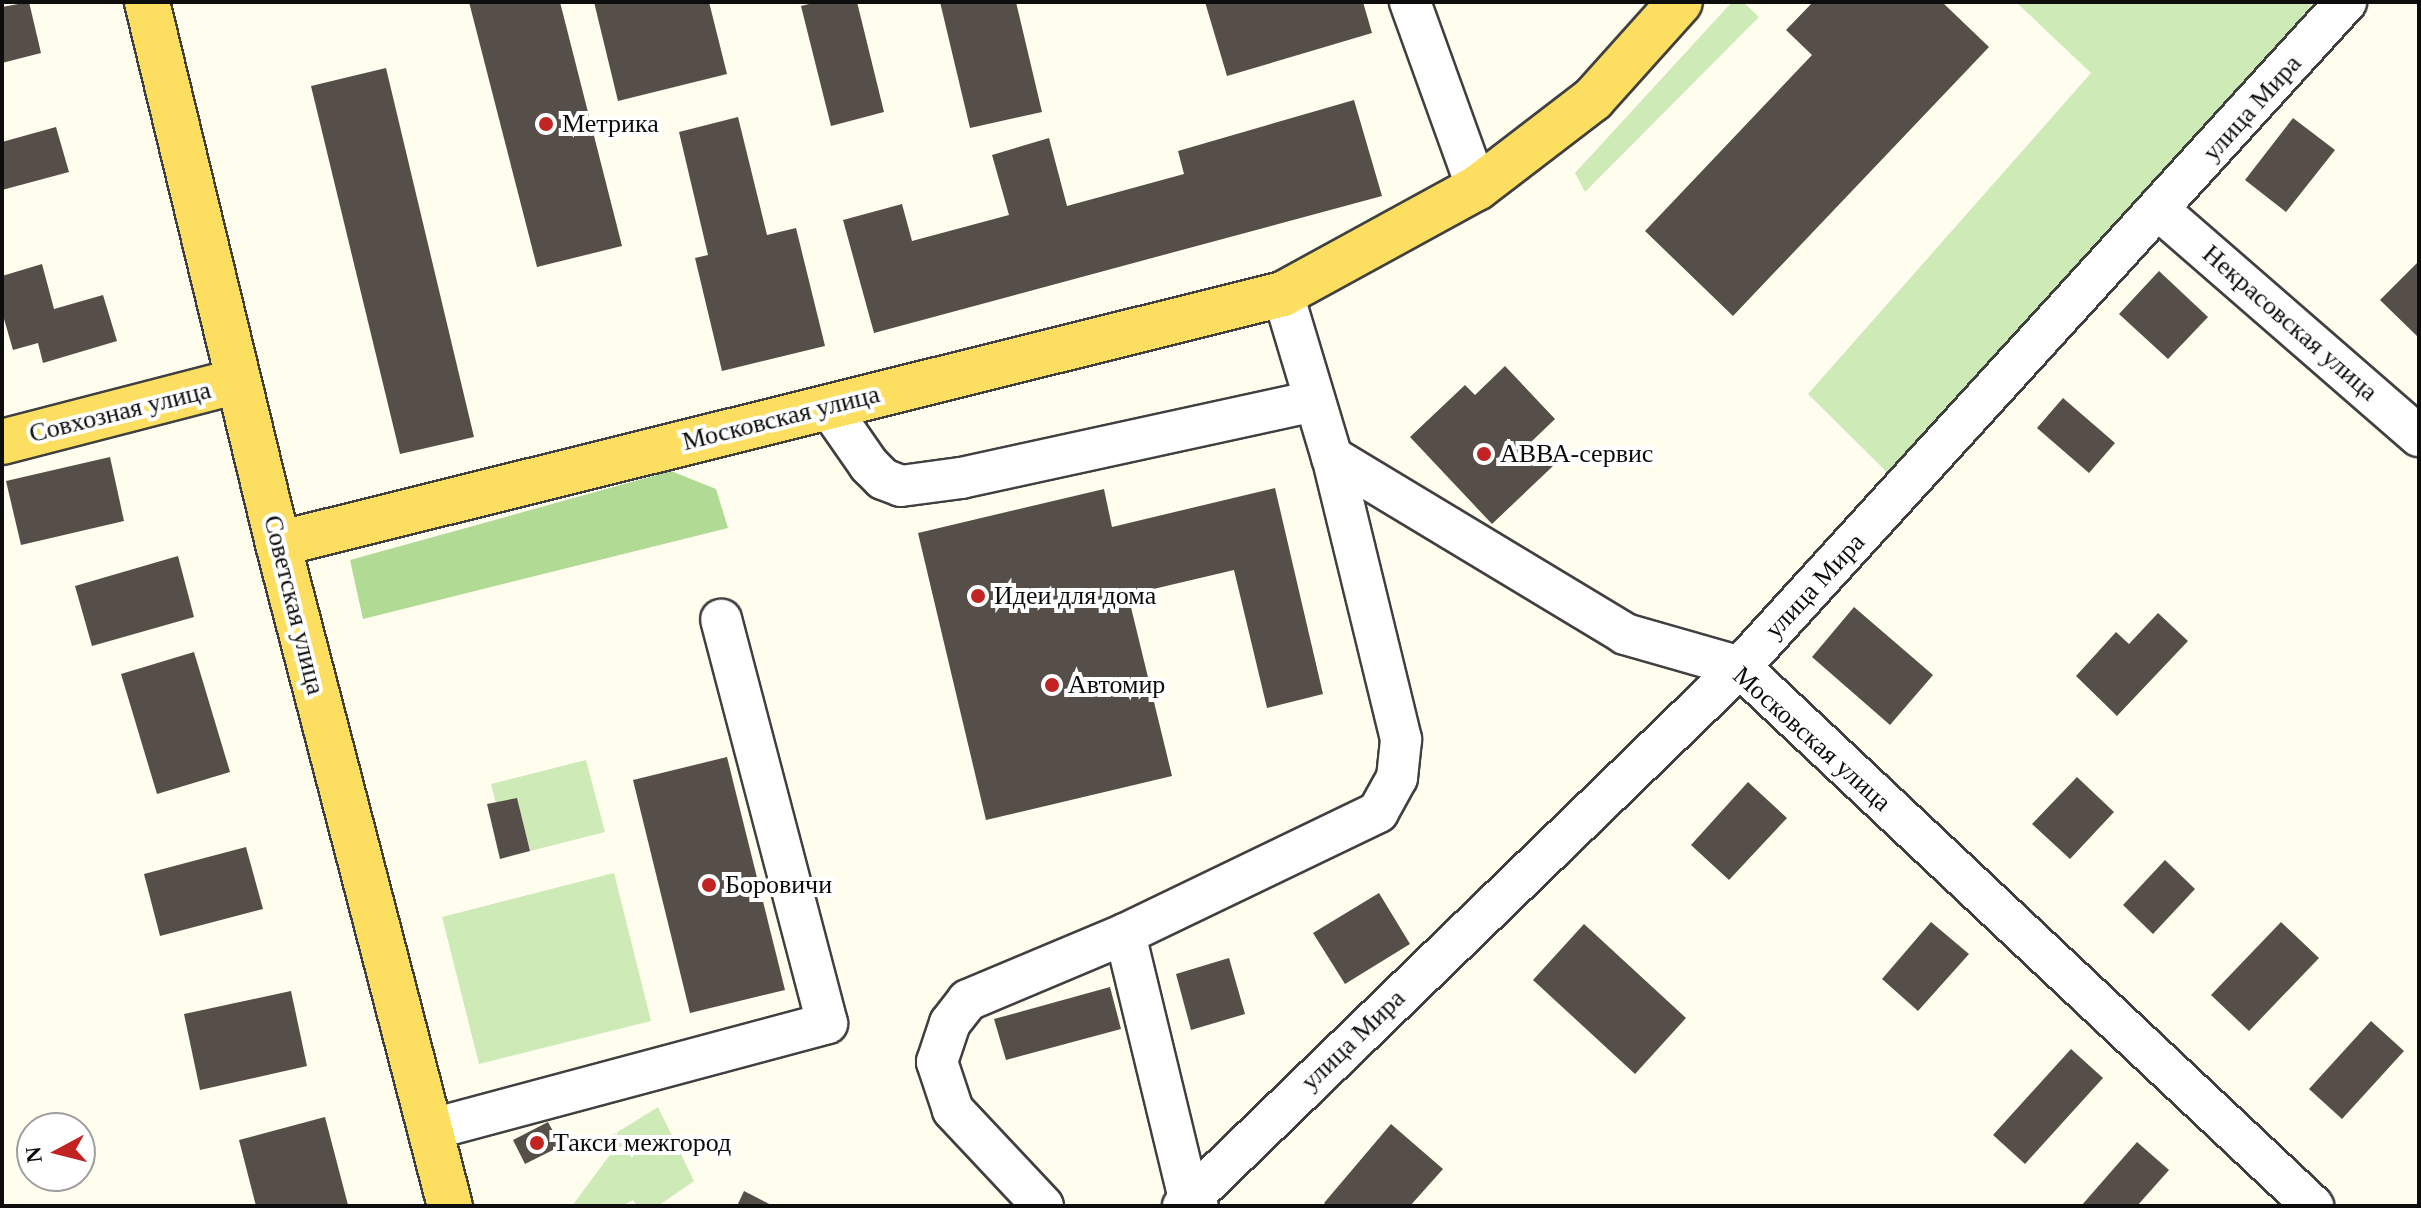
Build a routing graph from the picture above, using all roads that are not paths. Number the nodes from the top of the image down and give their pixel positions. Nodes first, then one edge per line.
1 (147, 2) edge
2 (1410, 2) edge
3 (1680, 2) edge
4 (2346, 2) edge
5 (1477, 188) junction
6 (2160, 211) junction
7 (1283, 294) junction
8 (238, 381) junction
9 (1314, 401) junction
10 (828, 406) junction
11 (2419, 436) edge
12 (2, 442) edge
13 (1332, 457) junction
14 (278, 544) junction
15 (721, 620) dead end
16 (1740, 667) junction
17 (1125, 934) junction
18 (429, 1130) junction
19 (1190, 1204) edge
20 (450, 1206) edge
21 (1043, 1206) edge
22 (2313, 1206) edge

1 - 8 main road, Советская улица
2 - 5 street
3 - 5 main road, Московская улица
4 - 6 street, улица Мира
5 - 7 main road, Московская улица
6 - 11 street, Некрасовская улица
6 - 16 street, улица Мира
7 - 9 street
7 - 10 main road, Московская улица
8 - 12 main road, Совхозная улица
8 - 14 main road, Советская улица
9 - 10 street
9 - 13 street
10 - 14 main road, Московская улица
13 - 16 street, Московская улица
13 - 17 street
14 - 18 main road, Советская улица
15 - 18 street
16 - 19 street, улица Мира
16 - 22 street, Московская улица
17 - 19 street
17 - 21 street
18 - 20 main road, Советская улица

